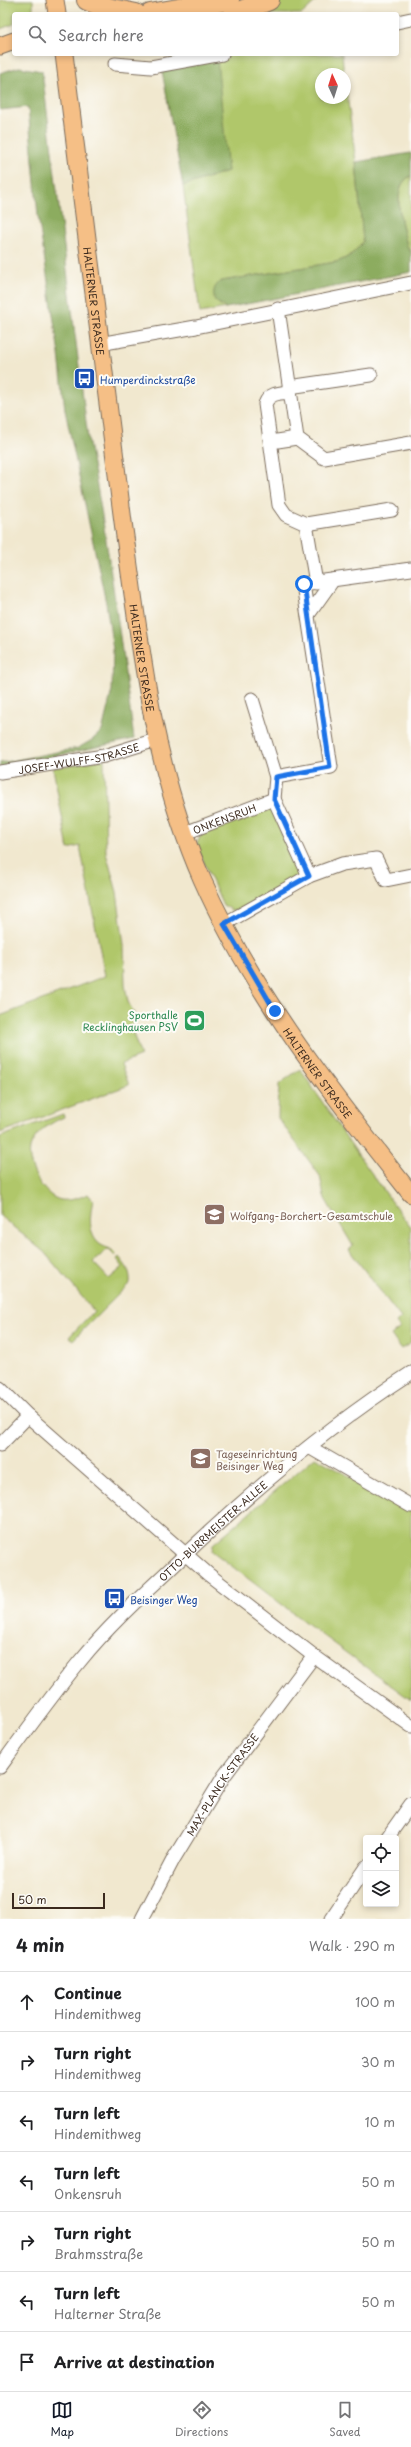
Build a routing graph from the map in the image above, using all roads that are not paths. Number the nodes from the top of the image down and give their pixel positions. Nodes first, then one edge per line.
1 (55, 0) edge
2 (87, 0) edge
3 (229, 0) edge
4 (269, 0) edge
5 (58, 12) edge
6 (126, 12) edge
7 (161, 12) edge
8 (239, 12) edge
9 (411, 19) edge
10 (399, 22) edge
11 (12, 42) edge
12 (0, 46) edge
13 (64, 56) edge
14 (212, 56) edge
15 (115, 64) dead end
16 (411, 283) edge
17 (278, 309) junction
18 (100, 344) junction
19 (371, 375) dead end
20 (289, 389) junction
21 (297, 438) junction
22 (271, 442) junction
23 (411, 443) edge
24 (392, 510) dead end
25 (306, 524) junction
26 (411, 569) edge
27 (333, 580) junction
28 (310, 583) junction
29 (308, 615) junction
30 (252, 699) dead end
31 (156, 740) junction
32 (0, 772) edge
33 (276, 777) junction
34 (274, 799) junction
35 (184, 833) junction
36 (309, 876) junction
37 (411, 876) edge
38 (224, 924) junction
39 (408, 1184) edge
40 (411, 1373) edge
41 (0, 1388) edge
42 (28, 1416) junction
43 (0, 1445) edge
44 (309, 1447) junction
45 (411, 1506) edge
46 (185, 1554) junction
47 (314, 1656) junction
48 (411, 1726) edge
49 (0, 1767) edge
50 (411, 1804) edge
51 (389, 1835) edge
52 (363, 1871) edge
53 (142, 1919) edge
54 (331, 1919) edge

1 - 5 main road
2 - 6 highway
3 - 7 highway
4 - 8 highway
9 - 10 street
11 - 12 main road
13 - 18 main road, HALTERNER STRASSE
14 - 15 street
16 - 17 street
17 - 18 street
17 - 20 street
18 - 31 main road, HALTERNER STRASSE
19 - 20 street
20 - 21 street
20 - 22 street
21 - 22 street
21 - 23 street
22 - 25 street
24 - 25 street
25 - 28 street
26 - 27 street
27 - 28 street
27 - 29 street
28 - 29 street
29 - 33 street
30 - 33 street
31 - 32 street, JOSEF-WULFF-STRASSE
31 - 35 main road, HALTERNER STRASSE
33 - 34 street
34 - 35 street, ONKENSRUH
34 - 36 street
35 - 38 main road, HALTERNER STRASSE
36 - 37 street
36 - 38 street
38 - 39 main road, HALTERNER STRASSE
40 - 44 street, OTTO-BURRMEISTER-ALLEE
41 - 42 street
42 - 43 street
42 - 46 street
44 - 45 street
44 - 46 street, OTTO-BURRMEISTER-ALLEE
46 - 47 street
46 - 49 street, OTTO-BURRMEISTER-ALLEE
47 - 48 street
47 - 53 street, MAX-PLANCK-STRASSE
50 - 51 street
52 - 54 street

